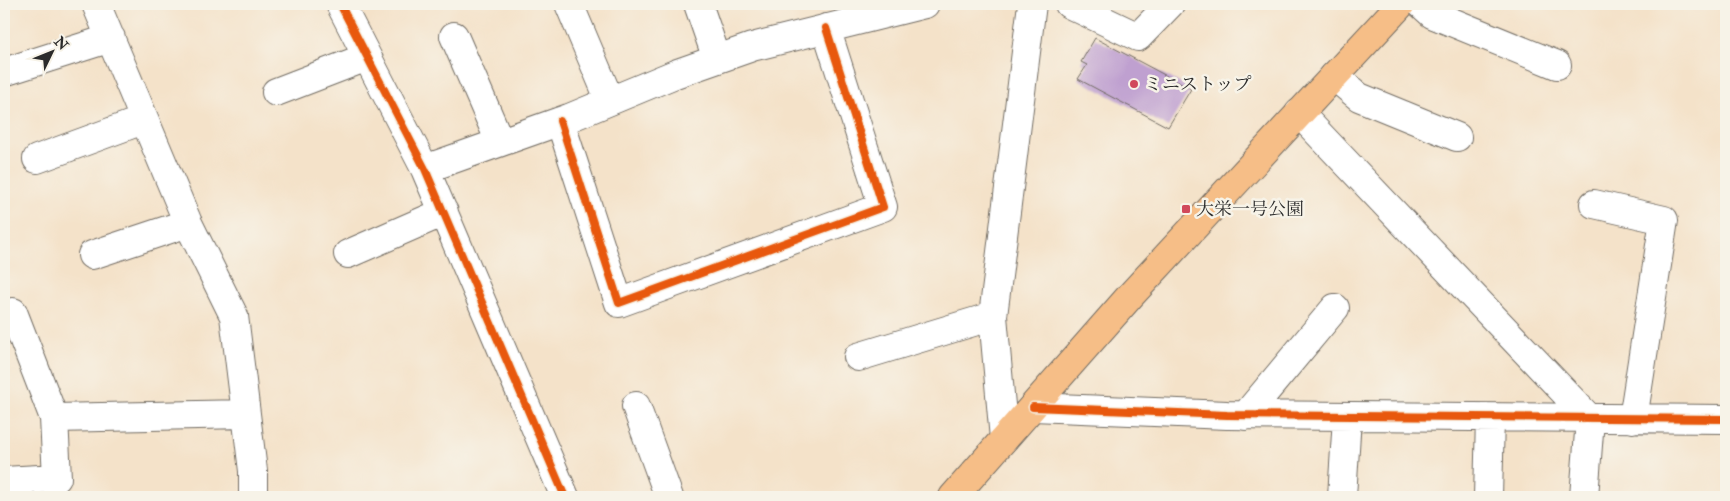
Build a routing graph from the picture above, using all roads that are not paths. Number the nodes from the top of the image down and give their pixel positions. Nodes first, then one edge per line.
1 (96, 4) edge
2 (340, 4) edge
3 (569, 4) edge
4 (698, 4) edge
5 (925, 4) edge
6 (1032, 4) edge
7 (1069, 4) edge
8 (1170, 4) edge
9 (1401, 4) edge
10 (1421, 4) edge
11 (826, 28) junction
12 (454, 36) dead end
13 (111, 38) junction
14 (367, 57) junction
15 (717, 59) junction
16 (1557, 65) dead end
17 (4, 72) edge
18 (1334, 76) junction
19 (276, 92) dead end
20 (610, 101) junction
21 (1299, 113) junction
22 (144, 120) junction
23 (560, 121) junction
24 (1457, 137) dead end
25 (500, 142) junction
26 (37, 159) dead end
27 (425, 169) junction
28 (1594, 204) dead end
29 (444, 212) junction
30 (188, 223) junction
31 (92, 254) dead end
32 (348, 254) dead end
33 (1335, 308) dead end
34 (4, 314) edge
35 (993, 316) junction
36 (858, 357) dead end
37 (636, 406) dead end
38 (1033, 407) junction
39 (245, 414) junction
40 (1245, 416) junction
41 (1347, 417) junction
42 (54, 418) junction
43 (1490, 418) junction
44 (1590, 419) junction
45 (1633, 419) junction
46 (1726, 419) edge
47 (1004, 439) junction
48 (4, 480) edge
49 (253, 497) edge
50 (565, 497) edge
51 (669, 497) edge
52 (953, 497) edge
53 (1342, 497) edge
54 (1488, 497) edge
55 (1584, 497) edge

1 - 13 street
2 - 14 street
3 - 20 street
4 - 15 street
5 - 11 street
6 - 35 street
7 - 8 street
9 - 18 main road
10 - 16 street
11 - 15 street
11 - 23 street
12 - 25 street
13 - 17 street
13 - 22 street
14 - 19 street
14 - 27 street
15 - 20 street
18 - 21 main road
18 - 24 street
20 - 23 street
21 - 38 main road
21 - 44 street
22 - 26 street
22 - 30 street
23 - 25 street
25 - 27 street
27 - 29 street
28 - 45 street
29 - 32 street
29 - 50 street
30 - 31 street
30 - 39 street
33 - 40 street
34 - 42 street
35 - 36 street
35 - 47 street
37 - 51 street
38 - 40 street
38 - 47 main road
39 - 42 street
39 - 49 street
40 - 41 street
41 - 43 street
41 - 53 street
42 - 48 street
43 - 44 street
43 - 54 street
44 - 45 street
44 - 55 street
45 - 46 street
47 - 52 main road

